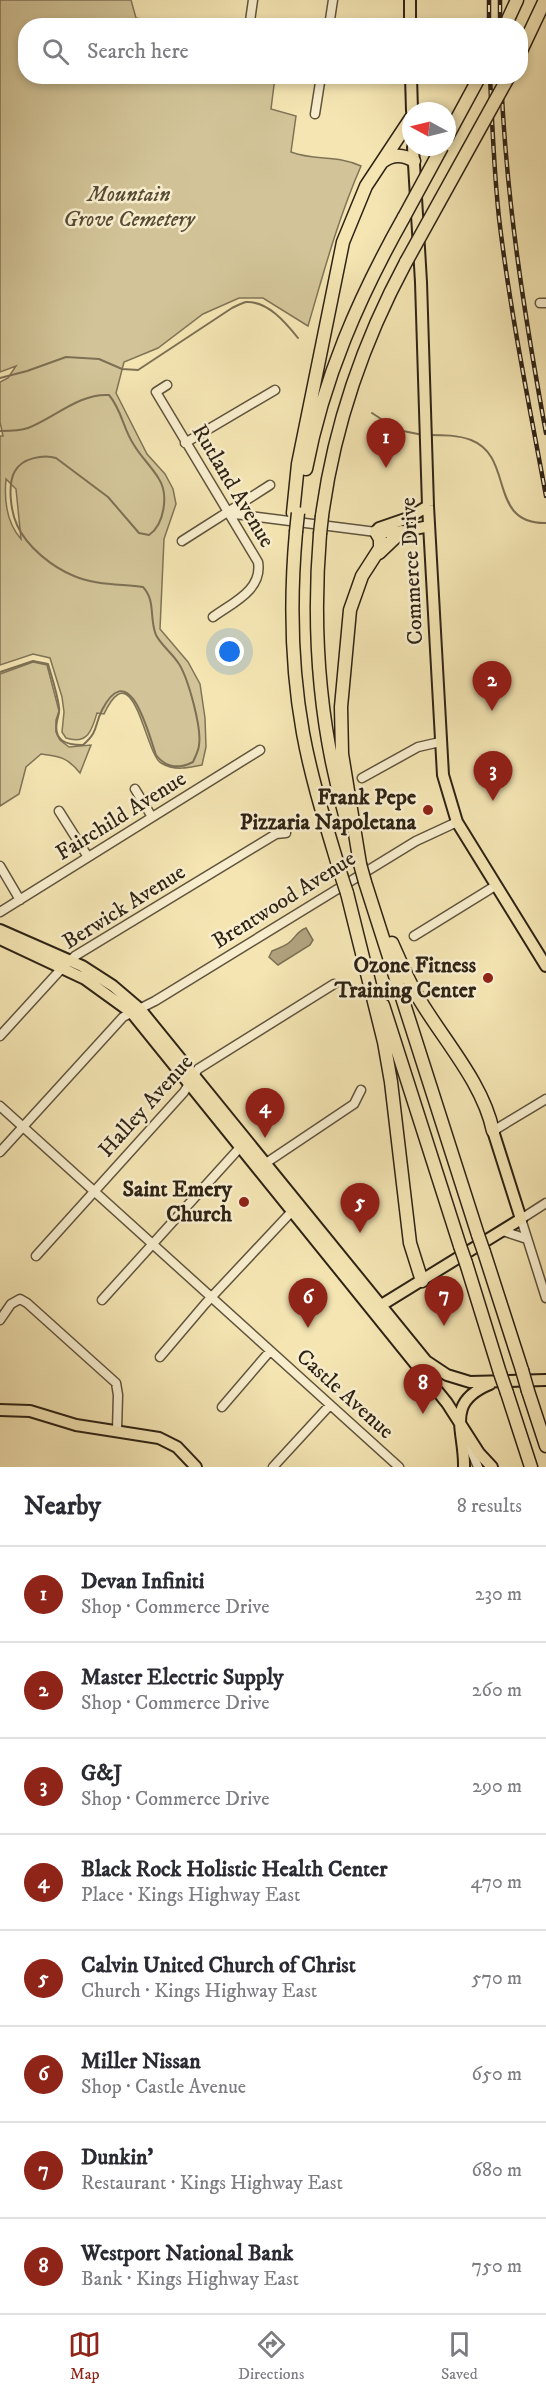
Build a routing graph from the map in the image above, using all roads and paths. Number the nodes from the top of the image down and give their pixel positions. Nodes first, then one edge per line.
1 (253, 0) edge
2 (333, 0) edge
3 (410, 0) edge
4 (517, 0) edge
5 (545, 0) edge
6 (250, 18) edge
7 (330, 18) edge
8 (411, 18) edge
9 (509, 18) edge
10 (528, 37) edge
11 (320, 84) edge
12 (411, 84) edge
13 (476, 84) edge
14 (504, 84) edge
15 (412, 102) edge
16 (315, 114) dead end
17 (456, 120) edge
18 (402, 131) edge
19 (414, 156) edge
20 (437, 156) edge
21 (414, 161) junction
22 (378, 166) junction
23 (167, 385) dead end
24 (275, 390) dead end
25 (185, 443) junction
26 (270, 485) dead end
27 (428, 506) junction
28 (227, 513) junction
29 (295, 513) junction
30 (429, 526) junction
31 (376, 532) junction
32 (401, 532) junction
33 (182, 541) dead end
34 (374, 558) junction
35 (213, 617) dead end
36 (440, 742) junction
37 (260, 750) dead end
38 (363, 778) dead end
39 (135, 789) dead end
40 (59, 811) dead end
41 (152, 817) junction
42 (457, 822) junction
43 (286, 833) dead end
44 (88, 858) junction
45 (360, 864) junction
46 (0, 866) edge
47 (365, 882) junction
48 (495, 886) junction
49 (347, 893) junction
50 (20, 900) junction
51 (0, 912) edge
52 (0, 930) edge
53 (414, 936) dead end
54 (0, 939) edge
55 (66, 963) junction
56 (546, 966) edge
57 (334, 984) dead end
58 (136, 1011) junction
59 (0, 1036) edge
60 (191, 1079) junction
61 (361, 1090) dead end
62 (546, 1099) edge
63 (0, 1106) edge
64 (22, 1127) junction
65 (493, 1131) junction
66 (244, 1144) junction
67 (0, 1152) edge
68 (261, 1166) junction
69 (94, 1191) junction
70 (546, 1203) edge
71 (295, 1208) junction
72 (521, 1219) junction
73 (503, 1230) junction
74 (527, 1239) junction
75 (152, 1244) junction
76 (36, 1256) dead end
77 (422, 1281) junction
78 (546, 1296) edge
79 (212, 1298) junction
80 (102, 1300) dead end
81 (376, 1308) junction
82 (0, 1320) edge
83 (270, 1351) junction
84 (160, 1357) dead end
85 (498, 1378) junction
86 (544, 1380) edge
87 (330, 1405) junction
88 (222, 1407) dead end
89 (0, 1410) edge
90 (459, 1420) junction
91 (117, 1430) junction
92 (546, 1446) edge
93 (196, 1467) edge
94 (273, 1467) edge
95 (399, 1467) edge
96 (464, 1467) edge
97 (478, 1467) edge
98 (492, 1467) edge
99 (531, 1467) edge

1 - 6 street
2 - 7 street
3 - 8 main road
4 - 9 highway
5 - 10 highway
11 - 16 street
12 - 15 main road
13 - 17 highway
14 - 45 highway, bridge
18 - 22 highway
19 - 21 main road, Commerce Drive
20 - 29 highway, bridge
21 - 22 highway
21 - 27 main road, Commerce Drive
22 - 29 highway
23 - 25 street, Rutland Avenue
24 - 25 street
25 - 28 street, Rutland Avenue
26 - 28 street
27 - 30 main road, Commerce Drive
27 - 31 main road
28 - 31 street
28 - 33 street
28 - 35 street, Rutland Avenue
29 - 49 highway, bridge
30 - 32 main road
30 - 36 main road, Commerce Drive
31 - 32 main road
31 - 34 highway
32 - 34 highway
34 - 45 highway
36 - 38 street
36 - 42 main road, Commerce Drive
37 - 41 street, Fairchild Avenue
39 - 41 street
40 - 44 street
41 - 44 street, Fairchild Avenue
42 - 48 main road, Commerce Drive
42 - 58 street, Brentwood Avenue
43 - 55 street, Berwick Avenue
44 - 50 street, Fairchild Avenue
45 - 47 highway, bridge
46 - 50 street
47 - 65 highway
47 - 92 highway, bridge
48 - 53 street
48 - 56 main road, Commerce Drive
49 - 77 highway
49 - 85 highway, bridge
50 - 51 street, Fairchild Avenue
52 - 55 main road
54 - 55 main road
55 - 58 main road
55 - 59 street, Berwick Avenue
57 - 60 street, Halley Avenue
58 - 60 main road
58 - 64 street, Brentwood Avenue
60 - 66 main road
60 - 69 street, Halley Avenue
61 - 68 street
62 - 65 street
63 - 64 street, Castle Avenue
64 - 67 street, Brentwood Avenue
64 - 69 street, Castle Avenue
65 - 72 main road
66 - 68 main road
66 - 75 street
68 - 71 main road
69 - 75 street, Castle Avenue
69 - 76 street, Halley Avenue
70 - 72 street
71 - 79 street
71 - 81 main road
72 - 73 main road
72 - 74 street
73 - 74 street
73 - 77 main road
74 - 78 street
75 - 79 street, Castle Avenue
75 - 80 street
77 - 81 main road
79 - 83 street, Castle Avenue
79 - 84 street
81 - 85 main road
81 - 90 main road
82 - 91 street
83 - 87 street, Castle Avenue
83 - 88 street
85 - 86 main road
85 - 90 main road
85 - 99 highway, bridge
87 - 94 street
87 - 95 street, Castle Avenue
89 - 91 main road
90 - 96 main road
90 - 97 street
90 - 98 main road
91 - 93 main road

